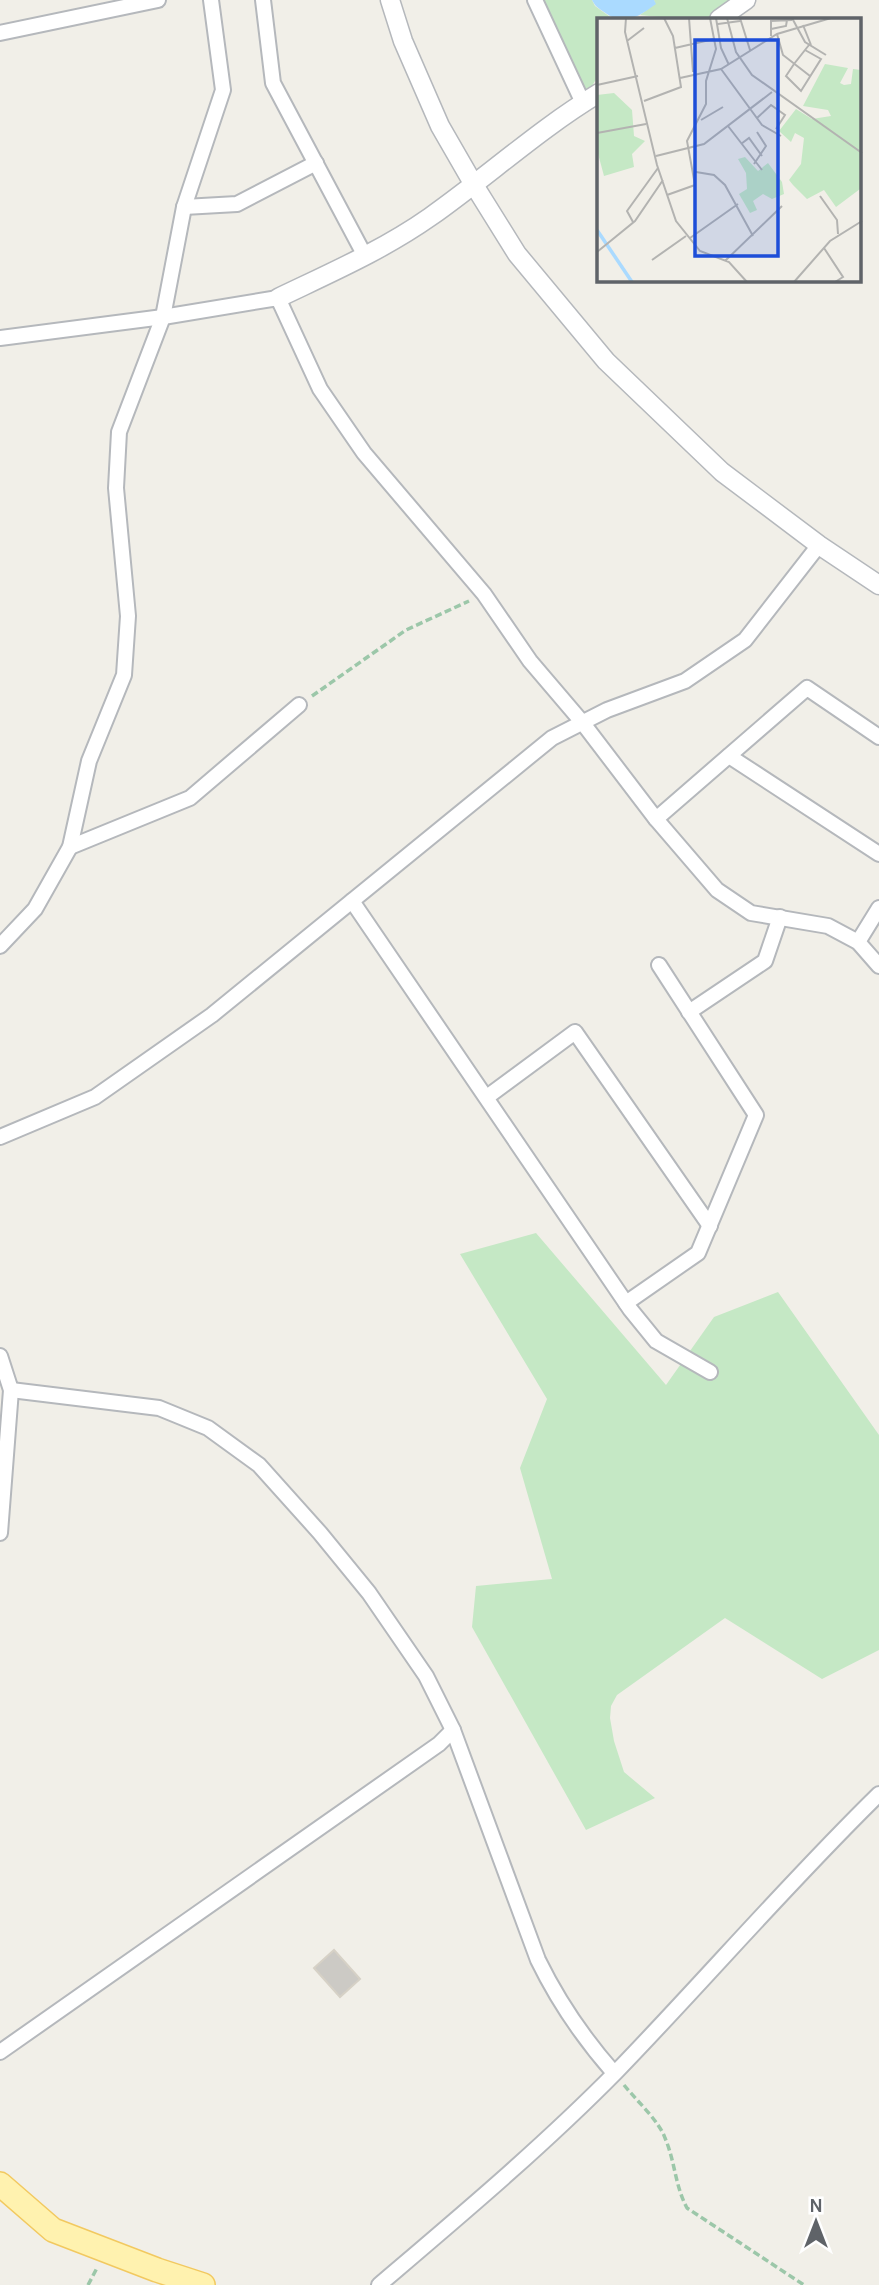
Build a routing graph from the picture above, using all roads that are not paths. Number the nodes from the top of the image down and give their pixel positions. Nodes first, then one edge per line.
1 (158, 0) edge
2 (211, 0) edge
3 (263, 0) edge
4 (390, 0) edge
5 (535, 0) edge
6 (746, 0) edge
7 (720, 18) edge
8 (0, 33) edge
9 (597, 94) edge
10 (583, 103) junction
11 (316, 163) junction
12 (474, 185) junction
13 (184, 207) junction
14 (365, 256) junction
15 (278, 298) junction
16 (163, 317) junction
17 (0, 338) edge
18 (819, 545) junction
19 (879, 585) edge
20 (299, 705) road end
21 (582, 722) junction
22 (879, 737) edge
23 (729, 756) junction
24 (656, 818) junction
25 (70, 847) junction
26 (879, 853) edge
27 (352, 901) junction
28 (879, 908) edge
29 (780, 918) junction
30 (858, 942) junction
31 (0, 946) edge
32 (659, 965) dead end
33 (879, 966) edge
34 (689, 1012) junction
35 (487, 1097) junction
36 (0, 1137) edge
37 (709, 1226) junction
38 (626, 1303) junction
39 (0, 1356) edge
40 (710, 1372) dead end
41 (11, 1390) junction
42 (0, 1533) edge
43 (453, 1730) junction
44 (879, 1794) edge
45 (0, 2052) edge
46 (614, 2073) junction
47 (0, 2184) edge
48 (203, 2285) edge
49 (379, 2285) edge

1 - 8 street
2 - 13 street
3 - 11 street
4 - 12 street
5 - 10 street
6 - 7 street
9 - 10 street
10 - 12 street
11 - 13 street
11 - 14 street
12 - 14 street
12 - 18 street
13 - 16 street
14 - 15 street
15 - 16 street
15 - 21 street
16 - 17 street
16 - 25 street
18 - 19 street
18 - 21 street
20 - 25 street
21 - 24 street
21 - 27 street
22 - 23 street
23 - 24 street
23 - 26 street
24 - 29 street
25 - 31 street
27 - 35 street
27 - 36 street
28 - 30 street
29 - 30 street
29 - 34 street
30 - 33 street
32 - 34 street
34 - 37 street
35 - 37 street
35 - 38 street
37 - 38 street
38 - 40 street
39 - 41 street
41 - 42 street
41 - 43 street
43 - 45 street
43 - 46 street
44 - 46 street
46 - 49 street
47 - 48 main road

